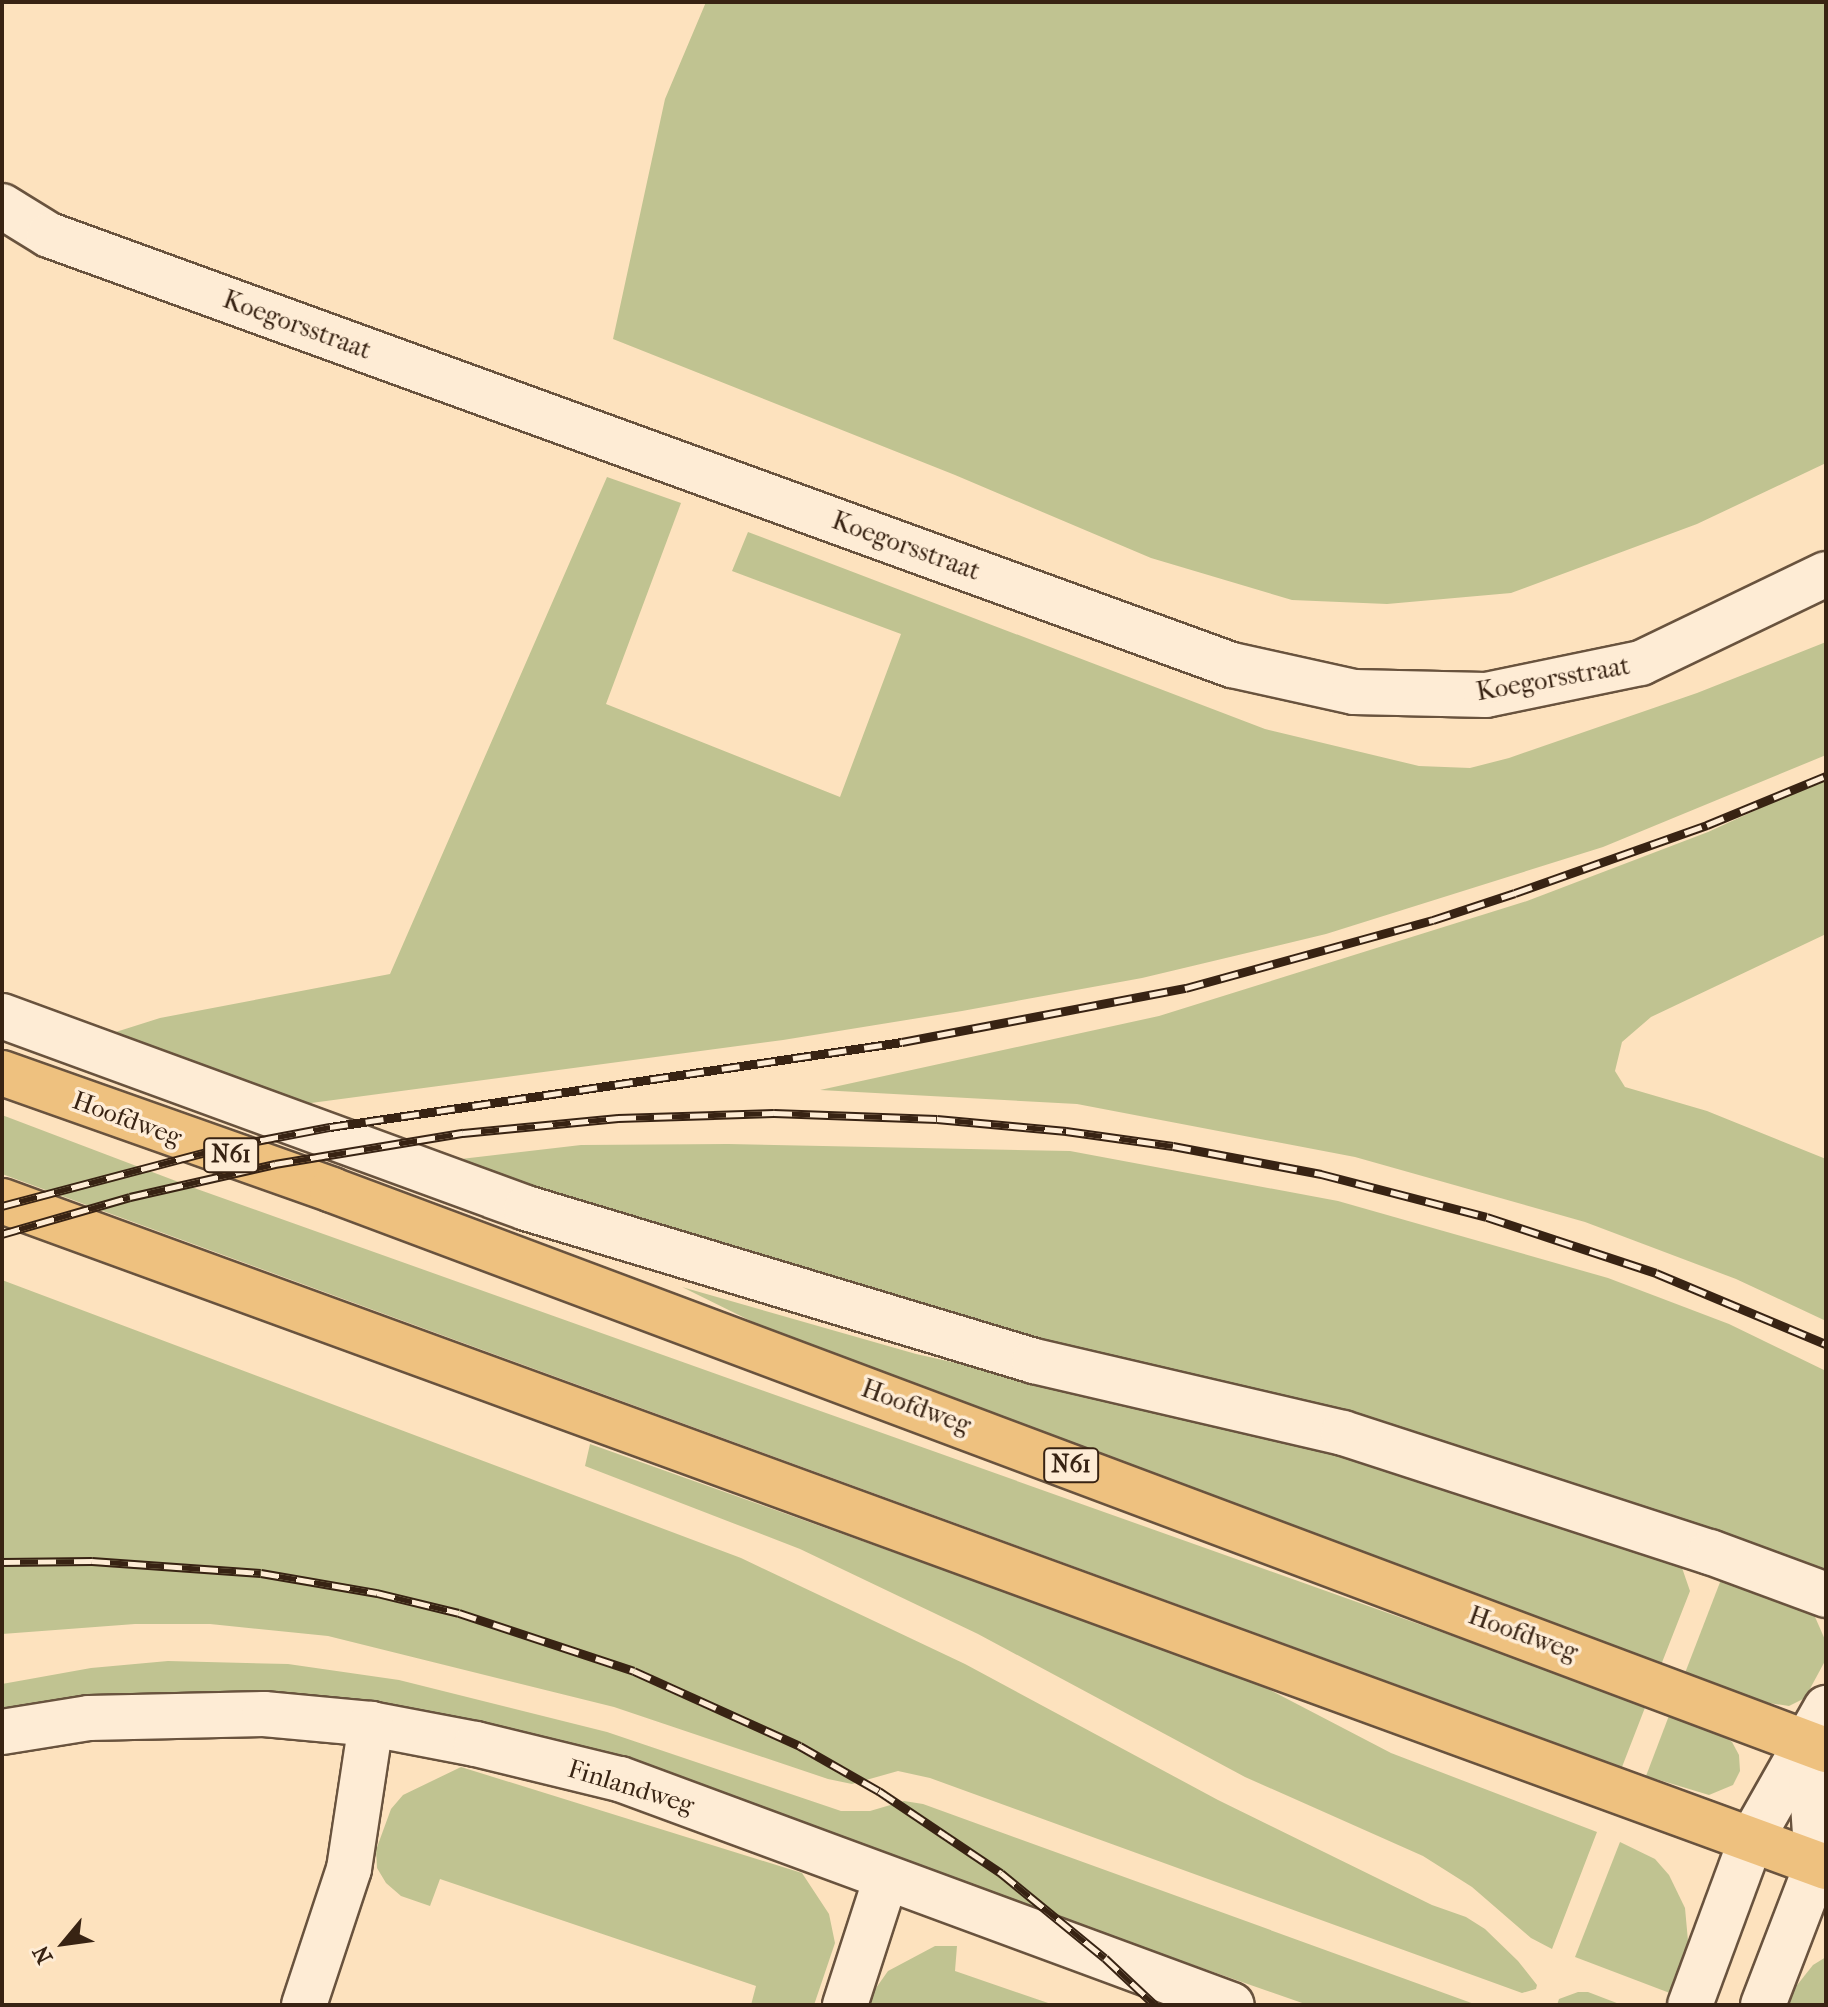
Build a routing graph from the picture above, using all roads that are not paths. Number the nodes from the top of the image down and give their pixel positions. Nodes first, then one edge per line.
1 (2, 206) edge
2 (1826, 574) edge
3 (2, 1016) edge
4 (2, 1073) edge
5 (2, 1201) edge
6 (1826, 1595) edge
7 (371, 1724) junction
8 (2, 1732) edge
9 (1820, 1734) edge
10 (1751, 1840) junction
11 (1822, 1866) edge
12 (886, 1878) junction
13 (304, 2005) edge
14 (845, 2005) edge
15 (1232, 2005) edge
16 (1690, 2005) edge
17 (1763, 2005) edge

1 - 2 street, Koegorsstraat
3 - 6 street
4 - 9 main road, Hoofdweg / N61
5 - 10 main road
7 - 8 street, Finlandweg
7 - 12 street, Finlandweg
7 - 13 street
9 - 10 street
9 - 11 street
10 - 11 main road
10 - 16 street
11 - 17 street
12 - 14 street
12 - 15 street, Finlandweg

